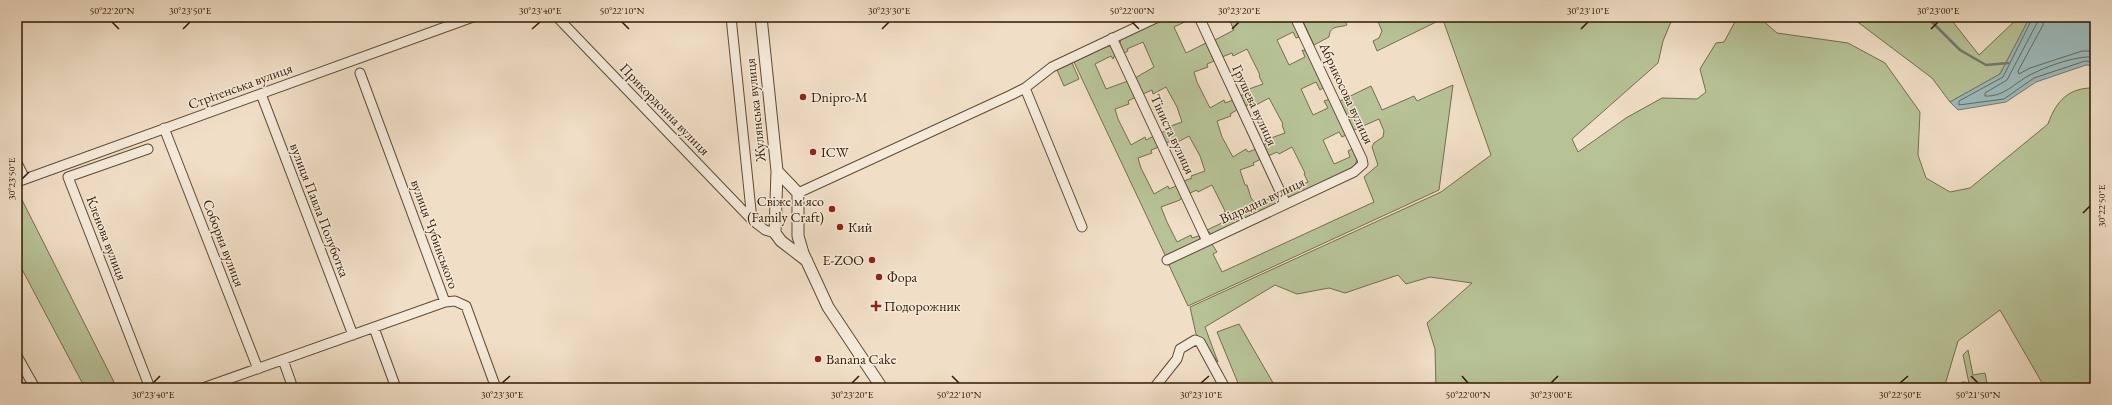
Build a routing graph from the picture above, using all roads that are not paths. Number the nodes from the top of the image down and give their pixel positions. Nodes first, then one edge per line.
1 (473, 17) edge
2 (557, 17) edge
3 (731, 17) edge
4 (761, 17) edge
5 (1158, 17) edge
6 (1199, 17) edge
7 (1295, 17) edge
8 (1112, 38) junction
9 (360, 73) dead end
10 (1024, 88) junction
11 (261, 94) junction
12 (164, 128) junction
13 (148, 149) dead end
14 (1362, 159) joint
15 (17, 163) edge
16 (776, 171) junction
17 (21, 180) edge
18 (796, 191) junction
19 (777, 194) junction
20 (1286, 204) junction
21 (752, 220) junction
22 (1082, 227) dead end
23 (775, 233) junction
24 (798, 236) junction
25 (1207, 241) junction
26 (785, 244) junction
27 (1167, 260) dead end
28 (807, 262) junction
29 (446, 302) junction
30 (374, 328) junction
31 (353, 335) junction
32 (17, 356) edge
33 (283, 360) junction
34 (258, 368) junction
35 (35, 388) edge
36 (150, 388) edge
37 (203, 388) edge
38 (293, 388) edge
39 (396, 388) edge
40 (496, 388) edge
41 (882, 388) edge
42 (1154, 388) edge
43 (1225, 388) edge

1 - 11 street, Стрітенська вулиця
2 - 21 street, Прикордонна вулиця
3 - 21 street
4 - 16 street, Жулянська вулиця
5 - 8 street
6 - 20 street, Грушева вулиця
7 - 14 street, Абрикосова вулиця
8 - 10 street
8 - 25 street, Тіниста вулиця
9 - 29 street, вулиця Чубинського
10 - 18 street
10 - 22 street
11 - 12 street, Стрітенська вулиця
11 - 31 street, вулиця Павла Полуботка
12 - 17 street, Стрітенська вулиця
12 - 34 street, Соборна вулиця
13 - 36 street, Кленова вулиця
14 - 20 street, Відрадна вулиця
15 - 17 street
16 - 18 street, Жулянська вулиця
16 - 19 street
18 - 19 street
18 - 24 street
19 - 23 street
20 - 25 street, Відрадна вулиця
21 - 23 street, Прикордонна вулиця
23 - 26 street
24 - 26 street
24 - 28 street
25 - 27 street, Відрадна вулиця
26 - 28 street
28 - 41 street
29 - 30 street
29 - 40 street, вулиця Чубинського
30 - 31 street
30 - 39 street
31 - 33 street
32 - 35 street
33 - 34 street
33 - 38 street
34 - 37 street
42 - 43 street

